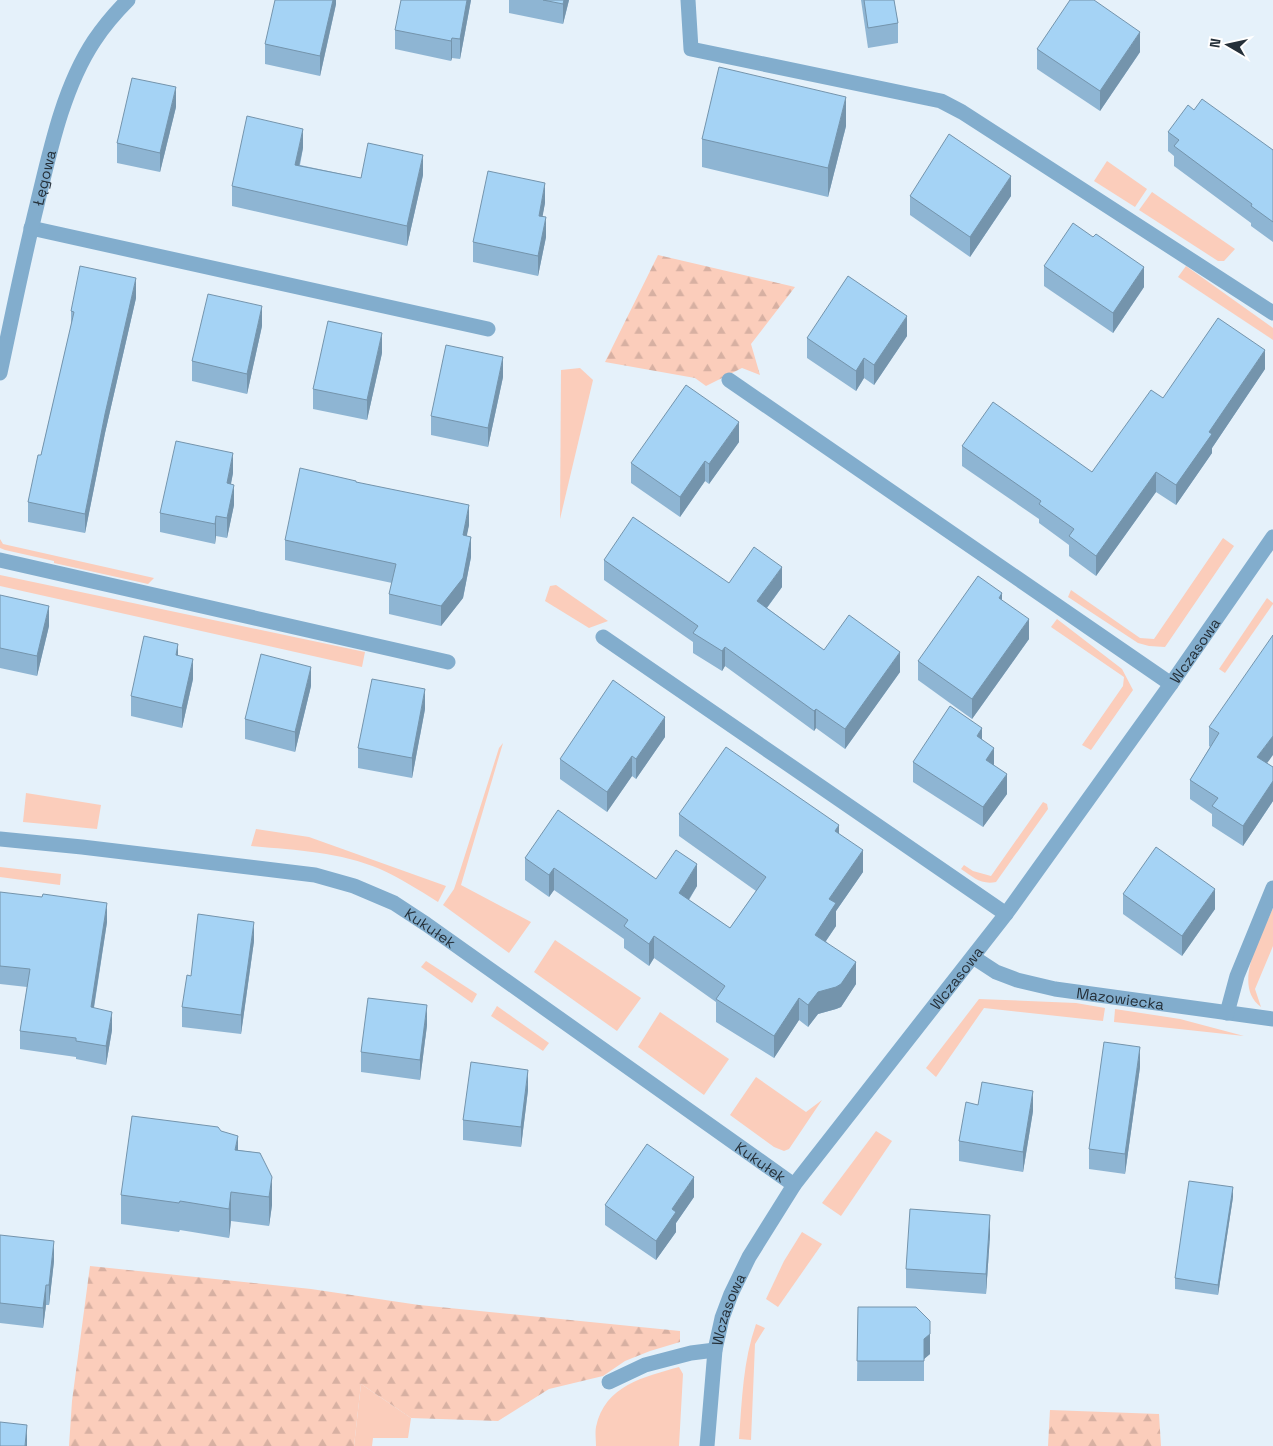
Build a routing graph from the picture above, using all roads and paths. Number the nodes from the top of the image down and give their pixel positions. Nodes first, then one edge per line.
1 (128, 0) edge
2 (688, 0) edge
3 (31, 228) junction
4 (1273, 312) edge
5 (488, 329) dead end
6 (0, 373) edge
7 (729, 380) dead end
8 (1273, 537) edge
9 (0, 560) edge
10 (603, 637) dead end
11 (448, 662) dead end
12 (1171, 684) junction
13 (0, 839) edge
14 (1273, 888) edge
15 (1006, 914) junction
16 (973, 957) junction
17 (1227, 1013) junction
18 (1273, 1019) edge
19 (794, 1184) junction
20 (715, 1350) junction
21 (609, 1382) dead end
22 (707, 1446) edge

1 - 3 street, Łęgowa
2 - 4 street
3 - 5 street
3 - 6 street, Łęgowa
7 - 12 street
8 - 12 street, Wczasowa
9 - 11 street
10 - 15 street
12 - 15 street, Wczasowa
13 - 19 street, Kukułek
14 - 17 street
15 - 16 street, Wczasowa
16 - 17 street, Mazowiecka
16 - 19 street, Wczasowa
17 - 18 street, Mazowiecka
19 - 20 street, Wczasowa
20 - 21 street
20 - 22 street, Wczasowa

